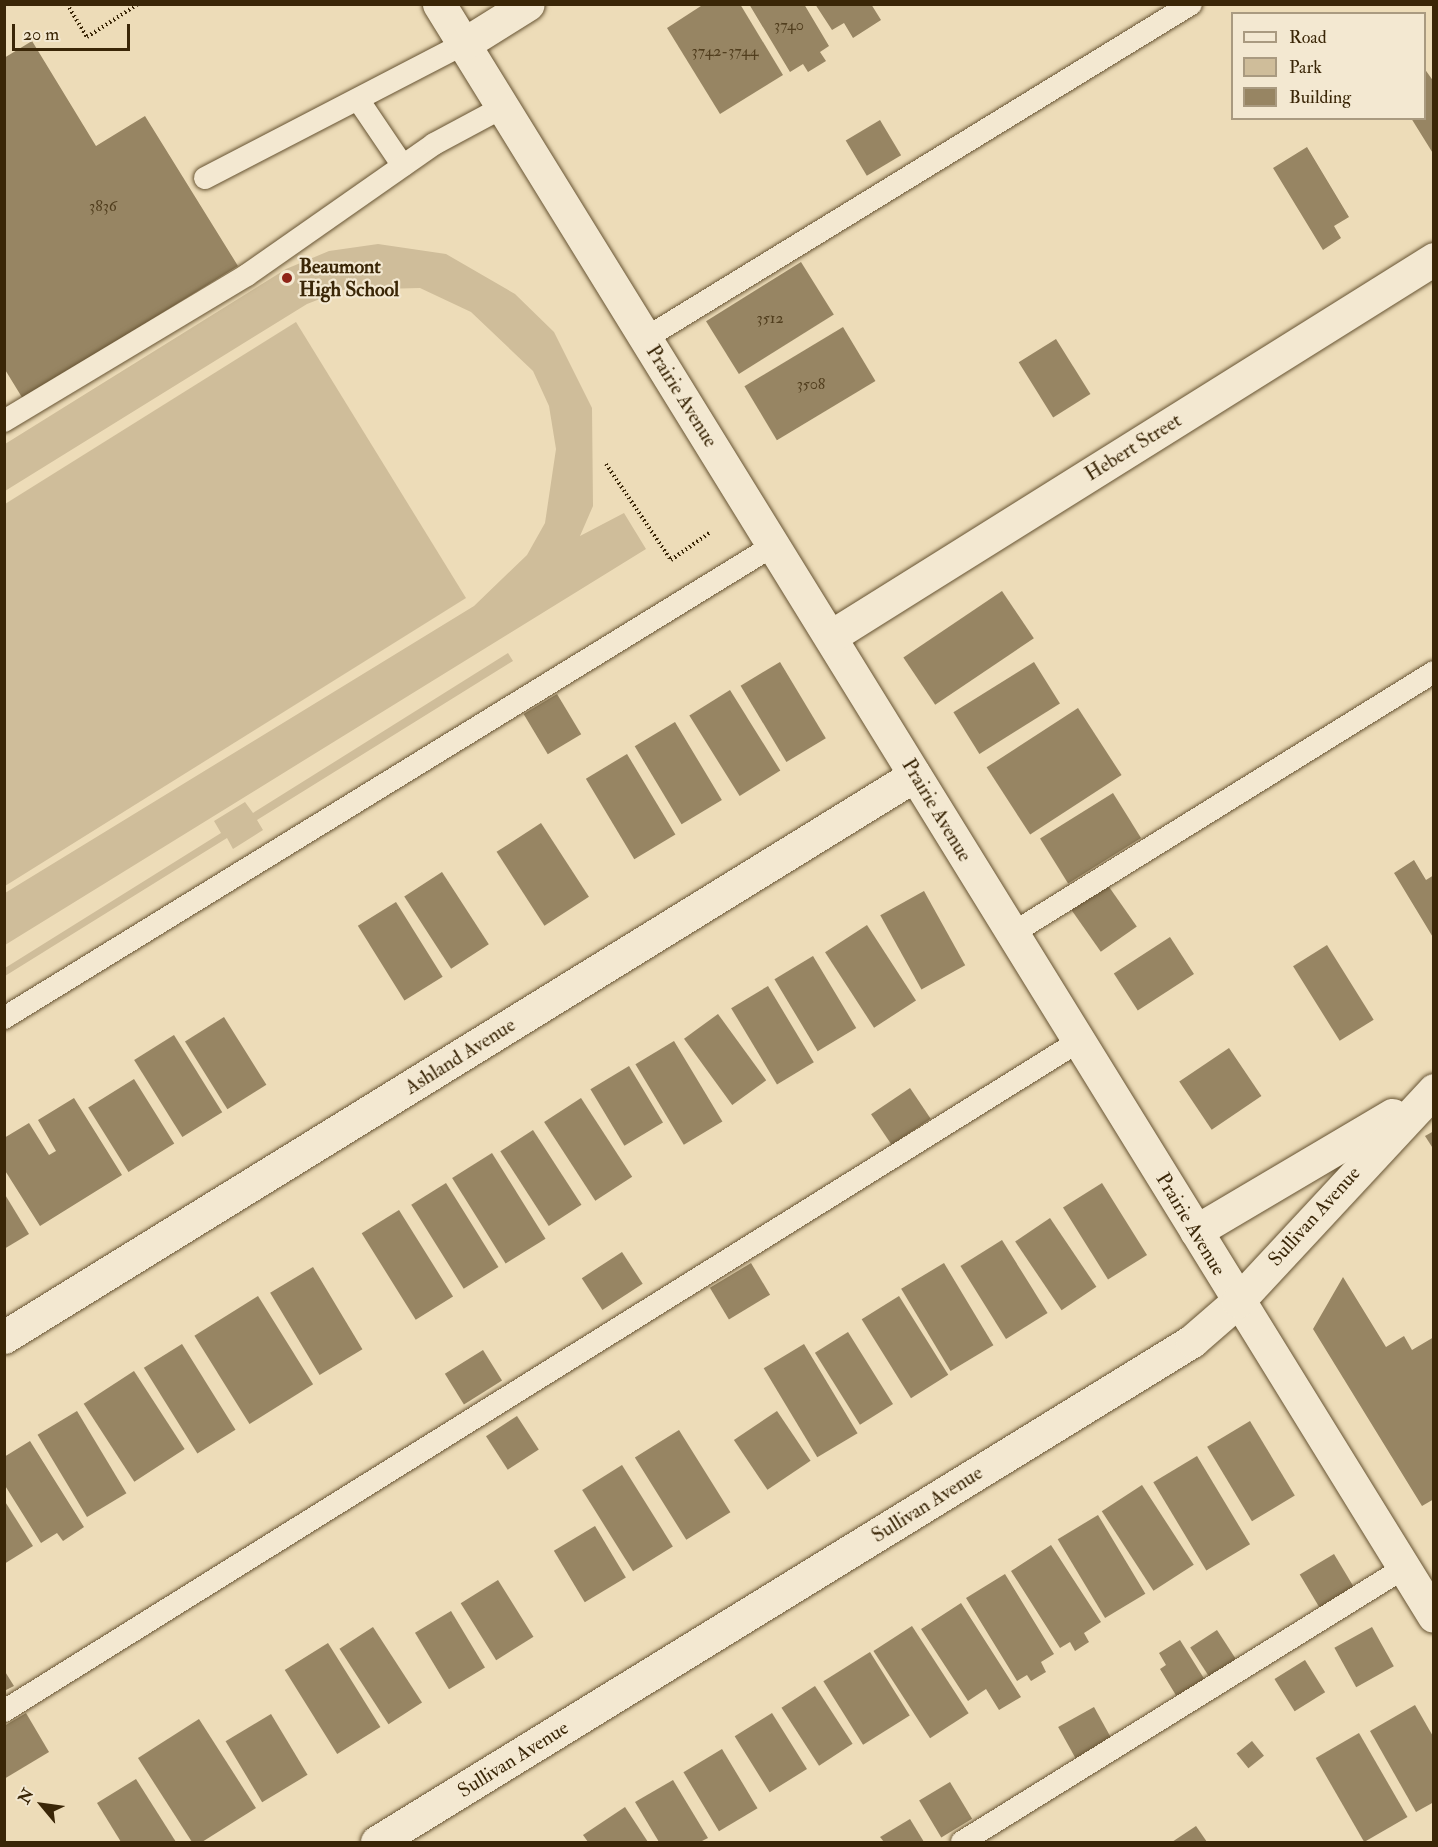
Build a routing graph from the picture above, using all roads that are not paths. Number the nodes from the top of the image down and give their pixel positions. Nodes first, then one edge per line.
1 (439, 4) edge
2 (528, 4) edge
3 (1191, 4) edge
4 (464, 44) junction
5 (359, 101) junction
6 (503, 107) junction
7 (403, 166) junction
8 (205, 178) dead end
9 (1434, 259) edge
10 (646, 338) junction
11 (4, 421) edge
12 (774, 545) junction
13 (833, 635) junction
14 (1434, 672) edge
15 (915, 775) junction
16 (1013, 933) junction
17 (4, 1018) edge
18 (1079, 1041) junction
19 (1428, 1094) edge
20 (1196, 1231) junction
21 (1238, 1300) junction
22 (4, 1336) edge
23 (1404, 1568) junction
24 (1434, 1616) edge
25 (4, 1711) edge
26 (377, 1842) edge
27 (962, 1842) edge

1 - 4 street, Prairie Avenue
2 - 4 street
3 - 10 lane
4 - 5 lane
4 - 6 street, Prairie Avenue
5 - 7 lane
5 - 8 lane
6 - 7 lane
6 - 10 street, Prairie Avenue
7 - 11 lane
9 - 13 street, Hebert Street
10 - 12 street, Prairie Avenue
12 - 13 street, Prairie Avenue
12 - 17 lane
13 - 15 street, Prairie Avenue
14 - 16 lane
15 - 16 street, Prairie Avenue
15 - 22 street, Ashland Avenue
16 - 18 street, Prairie Avenue
18 - 20 street, Prairie Avenue
18 - 25 lane
19 - 20 street, Sullivan Avenue
19 - 21 street, Sullivan Avenue
20 - 21 street, Prairie Avenue
21 - 23 street, Prairie Avenue
21 - 26 street, Sullivan Avenue
23 - 24 street, Prairie Avenue
23 - 27 lane

